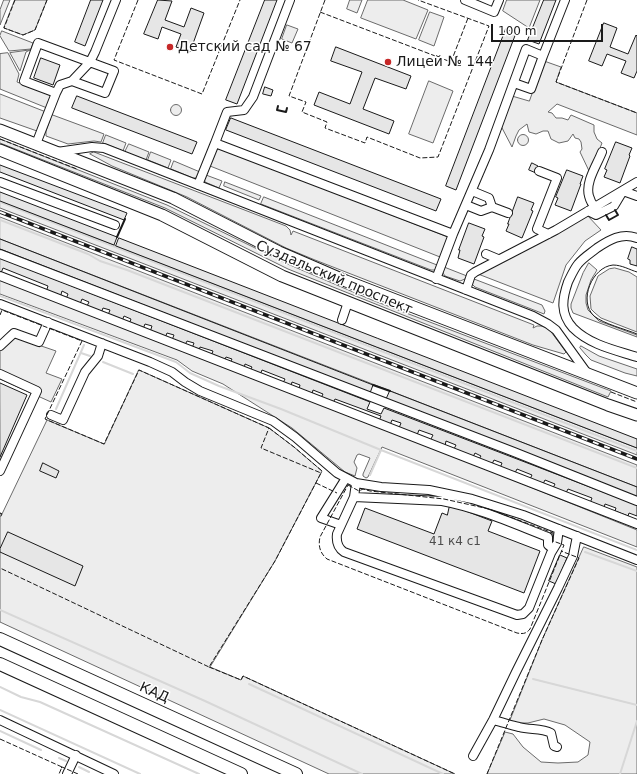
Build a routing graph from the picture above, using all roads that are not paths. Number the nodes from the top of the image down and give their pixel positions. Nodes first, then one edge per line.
1 (116, 0) edge
2 (290, 0) edge
3 (465, 0) edge
4 (498, 0) edge
5 (565, 0) edge
6 (544, 56) junction
7 (90, 62) junction
8 (72, 81) junction
9 (514, 83) junction
10 (56, 93) junction
11 (0, 130) edge
12 (215, 143) junction
13 (36, 144) junction
14 (0, 150) edge
15 (57, 152) junction
16 (602, 152) dead end
17 (539, 171) dead end
18 (0, 182) edge
19 (637, 182) edge
20 (198, 185) junction
21 (623, 191) junction
22 (472, 192) junction
23 (637, 196) edge
24 (466, 205) junction
25 (492, 207) junction
26 (591, 209) junction
27 (508, 213) dead end
28 (115, 225) dead end
29 (454, 234) junction
30 (548, 234) junction
31 (637, 238) edge
32 (0, 254) edge
33 (486, 254) dead end
34 (498, 259) junction
35 (0, 276) edge
36 (436, 279) junction
37 (466, 290) junction
38 (348, 302) junction
39 (0, 304) edge
40 (342, 320) dead end
41 (48, 322) junction
42 (102, 343) junction
43 (0, 346) edge
44 (637, 357) edge
45 (586, 373) junction
46 (0, 374) edge
47 (637, 393) edge
48 (51, 415) dead end
49 (637, 415) edge
50 (0, 471) edge
51 (346, 478) junction
52 (356, 483) junction
53 (354, 497) junction
54 (637, 501) edge
55 (637, 524) edge
56 (341, 525) junction
57 (559, 529) junction
58 (577, 536) junction
59 (553, 549) junction
60 (637, 560) edge
61 (0, 639) edge
62 (0, 664) edge
63 (0, 720) edge
64 (493, 720) junction
65 (558, 747) dead end
66 (76, 755) junction
67 (473, 756) dead end
68 (99, 771) edge
69 (67, 774) edge
70 (114, 774) edge
71 (241, 774) edge
72 (296, 774) edge

1 - 7 street
2 - 12 street
3 - 4 street
5 - 6 street
6 - 9 street
6 - 9 street
7 - 8 street
7 - 8 street
7 - 10 street
8 - 10 street
9 - 22 street
10 - 13 street
11 - 13 main road, Суздальский проспект
12 - 20 street
12 - 29 street
13 - 15 main road, Суздальский проспект
14 - 38 main road, Суздальский проспект
15 - 20 street
15 - 45 main road, Суздальский проспект
16 - 26 street
17 - 30 street
18 - 28 street
19 - 21 street
20 - 36 street
21 - 23 street
21 - 26 street
22 - 24 street
22 - 25 street
24 - 25 street
24 - 29 street
25 - 27 street
26 - 30 street
29 - 36 street
30 - 34 street
31 - 44 street
32 - 54 street
33 - 34 street
34 - 37 street
35 - 55 street
36 - 37 street
37 - 45 street
38 - 40 street
38 - 49 main road, Суздальский проспект
39 - 41 street
41 - 42 street
41 - 43 street
42 - 48 street
42 - 51 street
45 - 47 main road, Суздальский проспект
46 - 50 street
51 - 52 street
51 - 56 street
52 - 53 street
52 - 57 street
53 - 56 street
53 - 59 street
56 - 59 street
57 - 58 street
57 - 59 street
58 - 60 street
58 - 64 street
61 - 72 highway, КАД
62 - 71 highway
63 - 66 street
64 - 65 street
64 - 67 street
66 - 68 street
66 - 69 street
68 - 70 street

